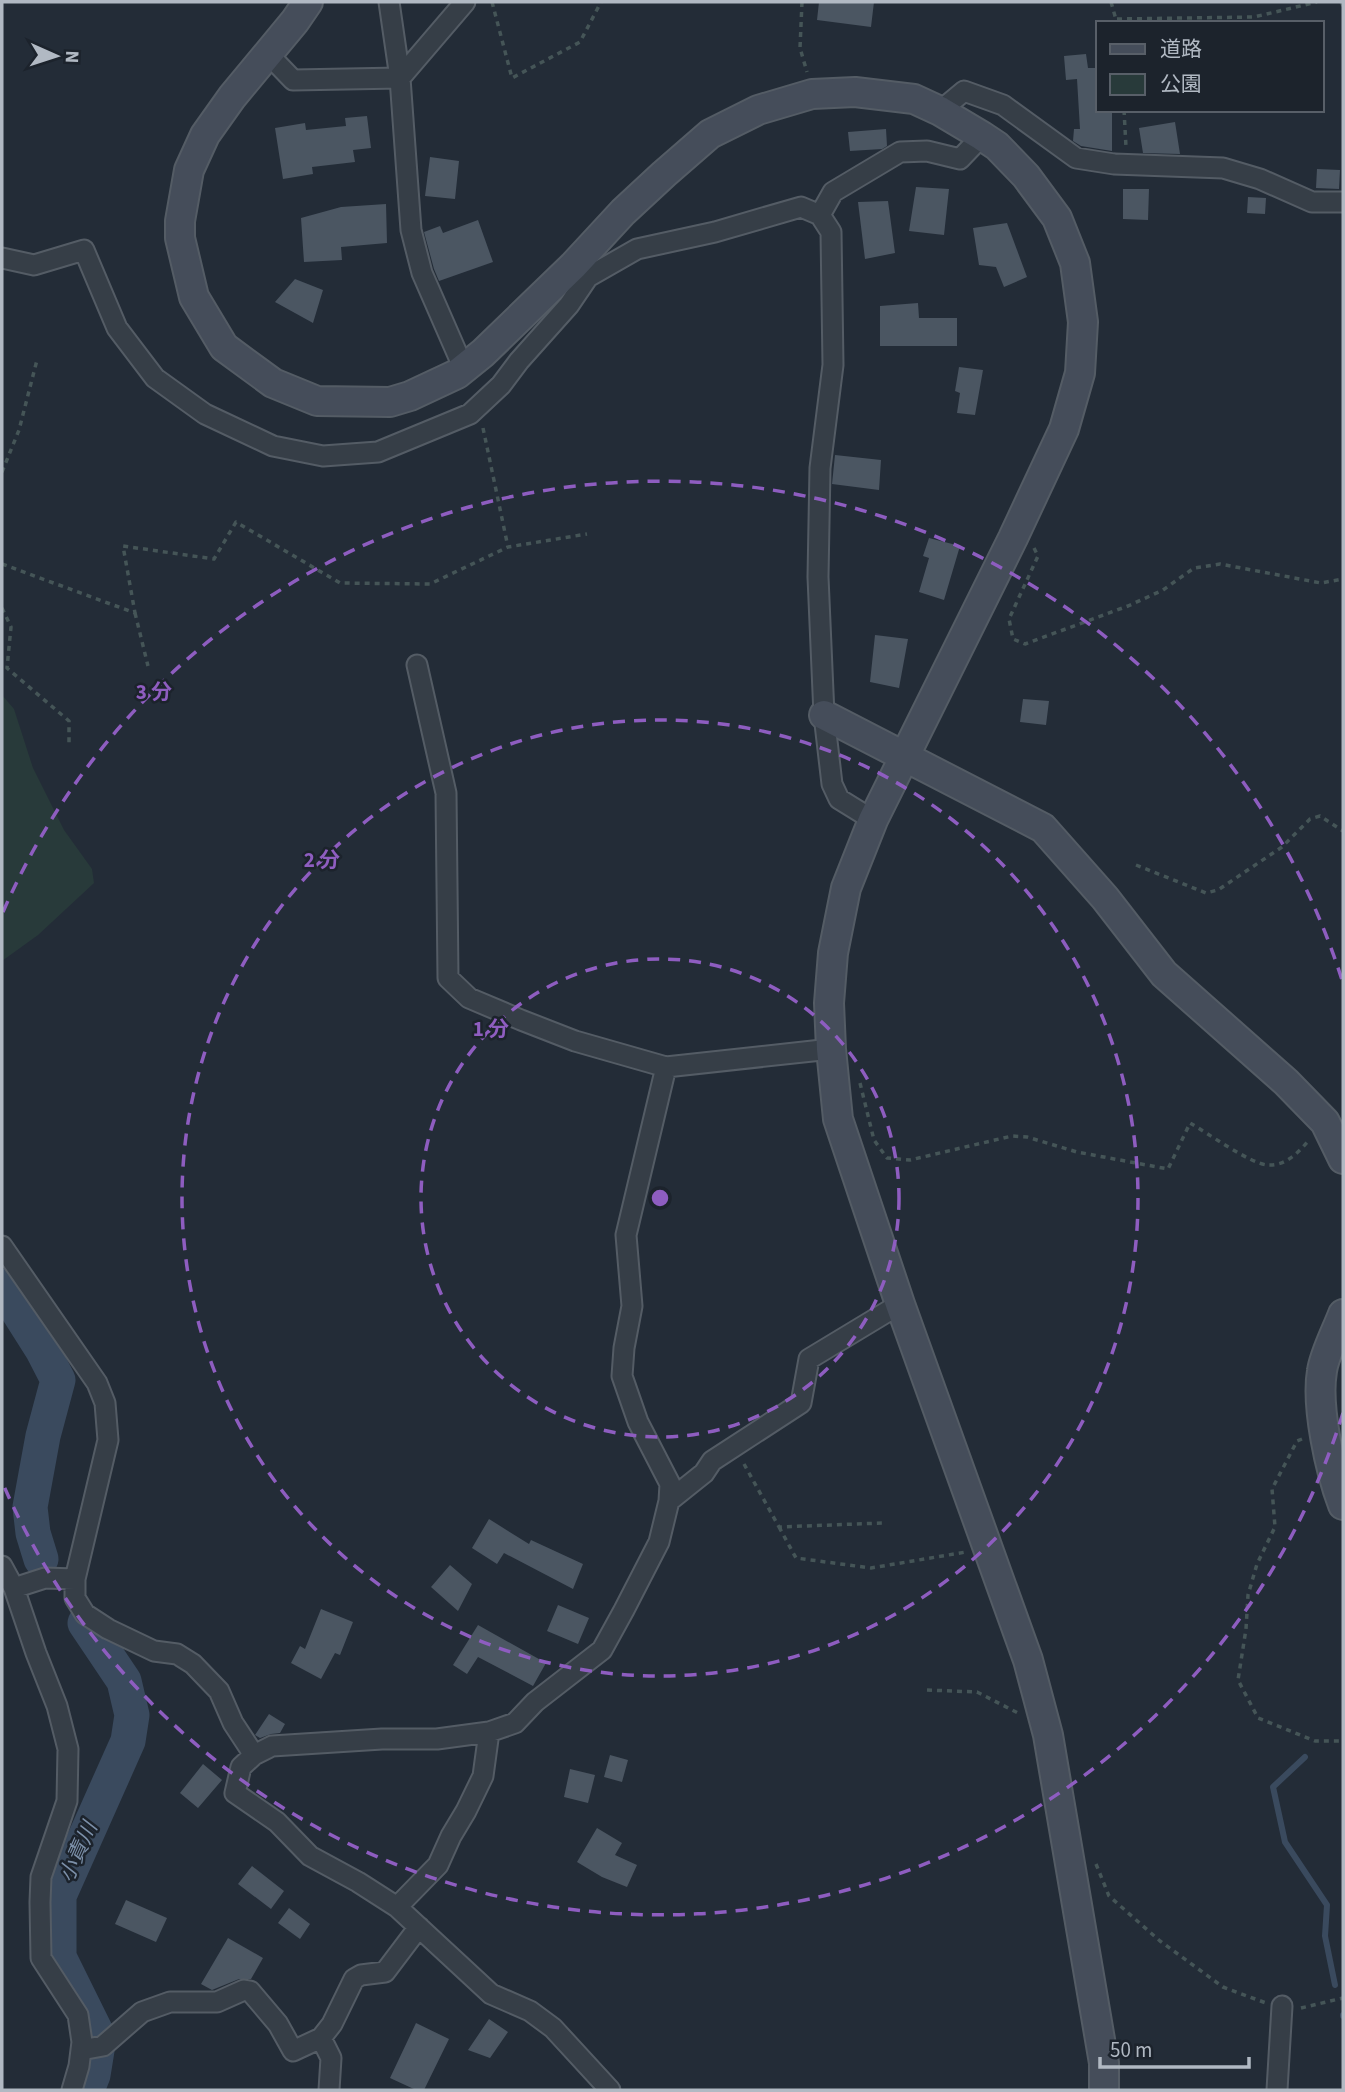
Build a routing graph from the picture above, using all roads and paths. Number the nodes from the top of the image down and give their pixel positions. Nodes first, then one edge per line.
1 (308, 2) edge
2 (389, 2) edge
3 (465, 2) edge
4 (492, 2) edge
5 (601, 2) edge
6 (802, 2) edge
7 (1111, 2) edge
8 (1292, 2) edge
9 (1317, 2) edge
10 (1341, 2) edge
11 (1343, 6) edge
12 (1296, 7) junction
13 (1117, 21) edge
14 (268, 54) junction
15 (400, 78) junction
16 (812, 94) junction
17 (940, 111) junction
18 (1124, 112) edge
19 (982, 136) junction
20 (1128, 164) junction
21 (1343, 202) edge
22 (820, 215) junction
23 (2, 258) edge
24 (581, 271) junction
25 (37, 360) dead end
26 (467, 365) junction
27 (478, 406) junction
28 (2, 472) edge
29 (587, 534) dead end
30 (1013, 538) junction
31 (508, 547) junction
32 (2, 564) edge
33 (1343, 579) edge
34 (2, 608) edge
35 (135, 613) junction
36 (418, 665) dead end
37 (148, 666) dead end
38 (824, 715) junction
39 (69, 745) dead end
40 (904, 758) junction
41 (873, 820) junction
42 (1343, 831) edge
43 (1136, 864) dead end
44 (831, 1049) junction
45 (666, 1067) junction
46 (859, 1082) dead end
47 (1325, 1122) junction
48 (1343, 1159) edge
49 (2, 1246) edge
50 (900, 1304) junction
51 (1343, 1314) edge
52 (1324, 1433) junction
53 (734, 1447) junction
54 (669, 1501) junction
55 (1343, 1505) edge
56 (882, 1523) dead end
57 (779, 1527) junction
58 (989, 1549) junction
59 (2, 1566) edge
60 (75, 1579) junction
61 (14, 1588) junction
62 (927, 1690) dead end
63 (1046, 1728) junction
64 (489, 1732) junction
65 (1343, 1741) edge
66 (254, 1755) junction
67 (1094, 1860) dead end
68 (397, 1907) junction
69 (419, 1927) junction
70 (1343, 1998) edge
71 (1282, 2006) junction
72 (321, 2038) junction
73 (91, 2048) junction
74 (72, 2090) edge
75 (329, 2090) edge
76 (610, 2090) edge
77 (1104, 2090) edge
78 (1277, 2090) edge

1 - 14 street
2 - 15 street
3 - 15 street
4 - 5 path
6 - 16 path
7 - 13 path
8 - 12 path
9 - 12 path
10 - 11 path
12 - 13 path
14 - 15 street
14 - 26 street
15 - 26 street
16 - 17 street
16 - 24 street
17 - 19 street
17 - 20 street
18 - 20 path
19 - 22 street
19 - 30 street
20 - 21 street
22 - 24 street
22 - 38 street
23 - 27 street
24 - 26 street
24 - 27 street
25 - 28 path
27 - 31 path
29 - 31 path
30 - 33 path
30 - 40 street
31 - 35 path
32 - 35 path
34 - 39 path
35 - 37 path
36 - 45 street
38 - 40 street
38 - 41 street
40 - 41 street
40 - 47 street
41 - 44 street
42 - 43 path
44 - 45 street
44 - 50 street
45 - 54 street
46 - 47 path
47 - 48 street
49 - 60 street
50 - 53 street
50 - 58 street
51 - 52 street
52 - 55 street
52 - 65 path
53 - 54 street
53 - 57 path
54 - 64 street
56 - 57 path
57 - 58 path
58 - 63 street
59 - 61 street
60 - 61 street
60 - 66 street
61 - 73 street
62 - 63 path
63 - 77 street
64 - 66 street
64 - 68 street
66 - 68 street
67 - 71 path
68 - 69 street
69 - 72 street
69 - 76 street
70 - 71 path
71 - 78 street
72 - 73 street
72 - 75 street
73 - 74 street

